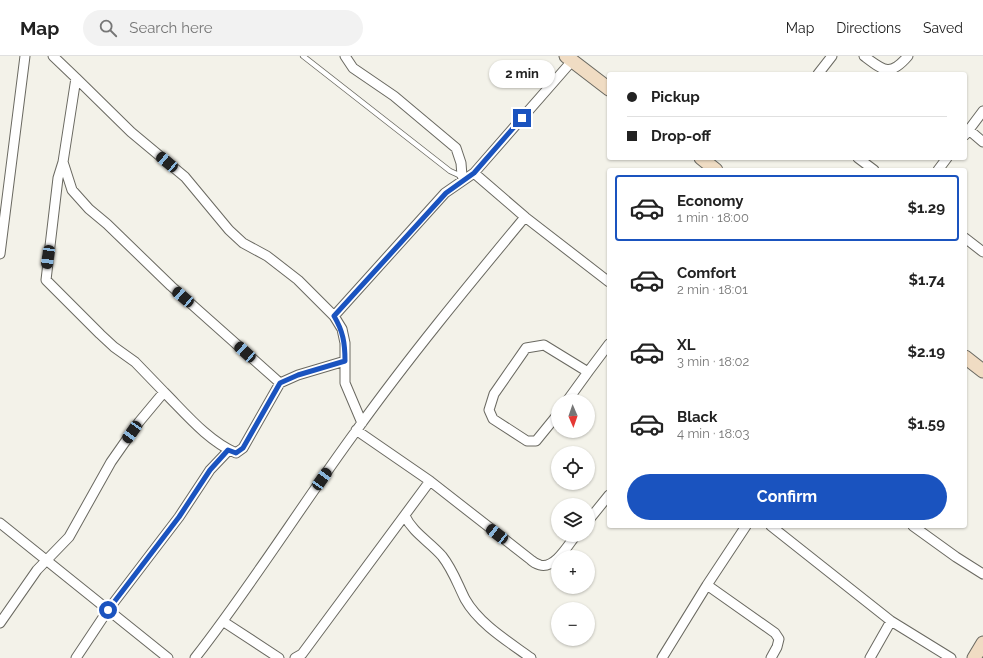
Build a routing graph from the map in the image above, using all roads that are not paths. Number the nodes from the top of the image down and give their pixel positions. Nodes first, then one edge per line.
1 (25, 56) edge
2 (53, 56) edge
3 (303, 56) edge
4 (345, 56) edge
5 (832, 56) edge
6 (864, 56) edge
7 (908, 56) edge
8 (569, 58) edge
9 (820, 72) edge
10 (76, 78) junction
11 (607, 87) edge
12 (983, 111) edge
13 (967, 132) edge
14 (983, 142) edge
15 (703, 160) edge
16 (861, 160) edge
17 (63, 162) junction
18 (713, 168) edge
19 (871, 168) edge
20 (468, 176) junction
21 (57, 185) junction
22 (72, 190) junction
23 (524, 217) junction
24 (967, 240) edge
25 (983, 252) edge
26 (0, 254) edge
27 (607, 280) edge
28 (334, 316) junction
29 (607, 347) edge
30 (967, 359) edge
31 (345, 361) junction
32 (983, 371) edge
33 (588, 372) junction
34 (280, 383) junction
35 (164, 392) junction
36 (572, 394) edge
37 (551, 423) edge
38 (359, 427) junction
39 (228, 450) junction
40 (430, 481) junction
41 (607, 498) edge
42 (595, 513) edge
43 (405, 516) junction
44 (0, 523) edge
45 (745, 528) edge
46 (774, 528) edge
47 (916, 528) edge
48 (570, 542) edge
49 (48, 561) junction
50 (983, 574) edge
51 (707, 585) junction
52 (108, 610) junction
53 (891, 621) junction
54 (224, 622) junction
55 (0, 623) edge
56 (983, 643) edge
57 (76, 658) edge
58 (168, 658) edge
59 (195, 658) edge
60 (279, 658) edge
61 (295, 658) edge
62 (531, 658) edge
63 (662, 658) edge
64 (770, 658) edge
65 (870, 658) edge
66 (951, 658) edge
67 (974, 658) edge

1 - 26 street
2 - 10 street
3 - 20 lane
4 - 20 street
5 - 9 street
6 - 7 street
8 - 11 street
8 - 20 street
10 - 17 street
10 - 28 street
12 - 13 street
13 - 14 street
15 - 18 street
16 - 19 street
17 - 21 street
17 - 22 street
20 - 23 street
20 - 28 street
21 - 22 street
21 - 35 street
22 - 34 street
23 - 27 street
23 - 38 street
24 - 25 street
28 - 31 street
29 - 33 street
30 - 32 street
31 - 34 street
31 - 38 street
33 - 36 street
33 - 37 street
34 - 39 street
35 - 39 street
35 - 49 street
38 - 40 street
38 - 54 street
39 - 52 street
40 - 43 street
40 - 48 street
41 - 42 street
43 - 61 street
43 - 62 street
44 - 49 street
45 - 51 street
46 - 53 street
47 - 50 street
49 - 52 street
49 - 55 street
51 - 63 street
51 - 64 street
52 - 57 street
52 - 58 street
53 - 65 street
53 - 66 street
54 - 59 street
54 - 60 street
56 - 67 street

